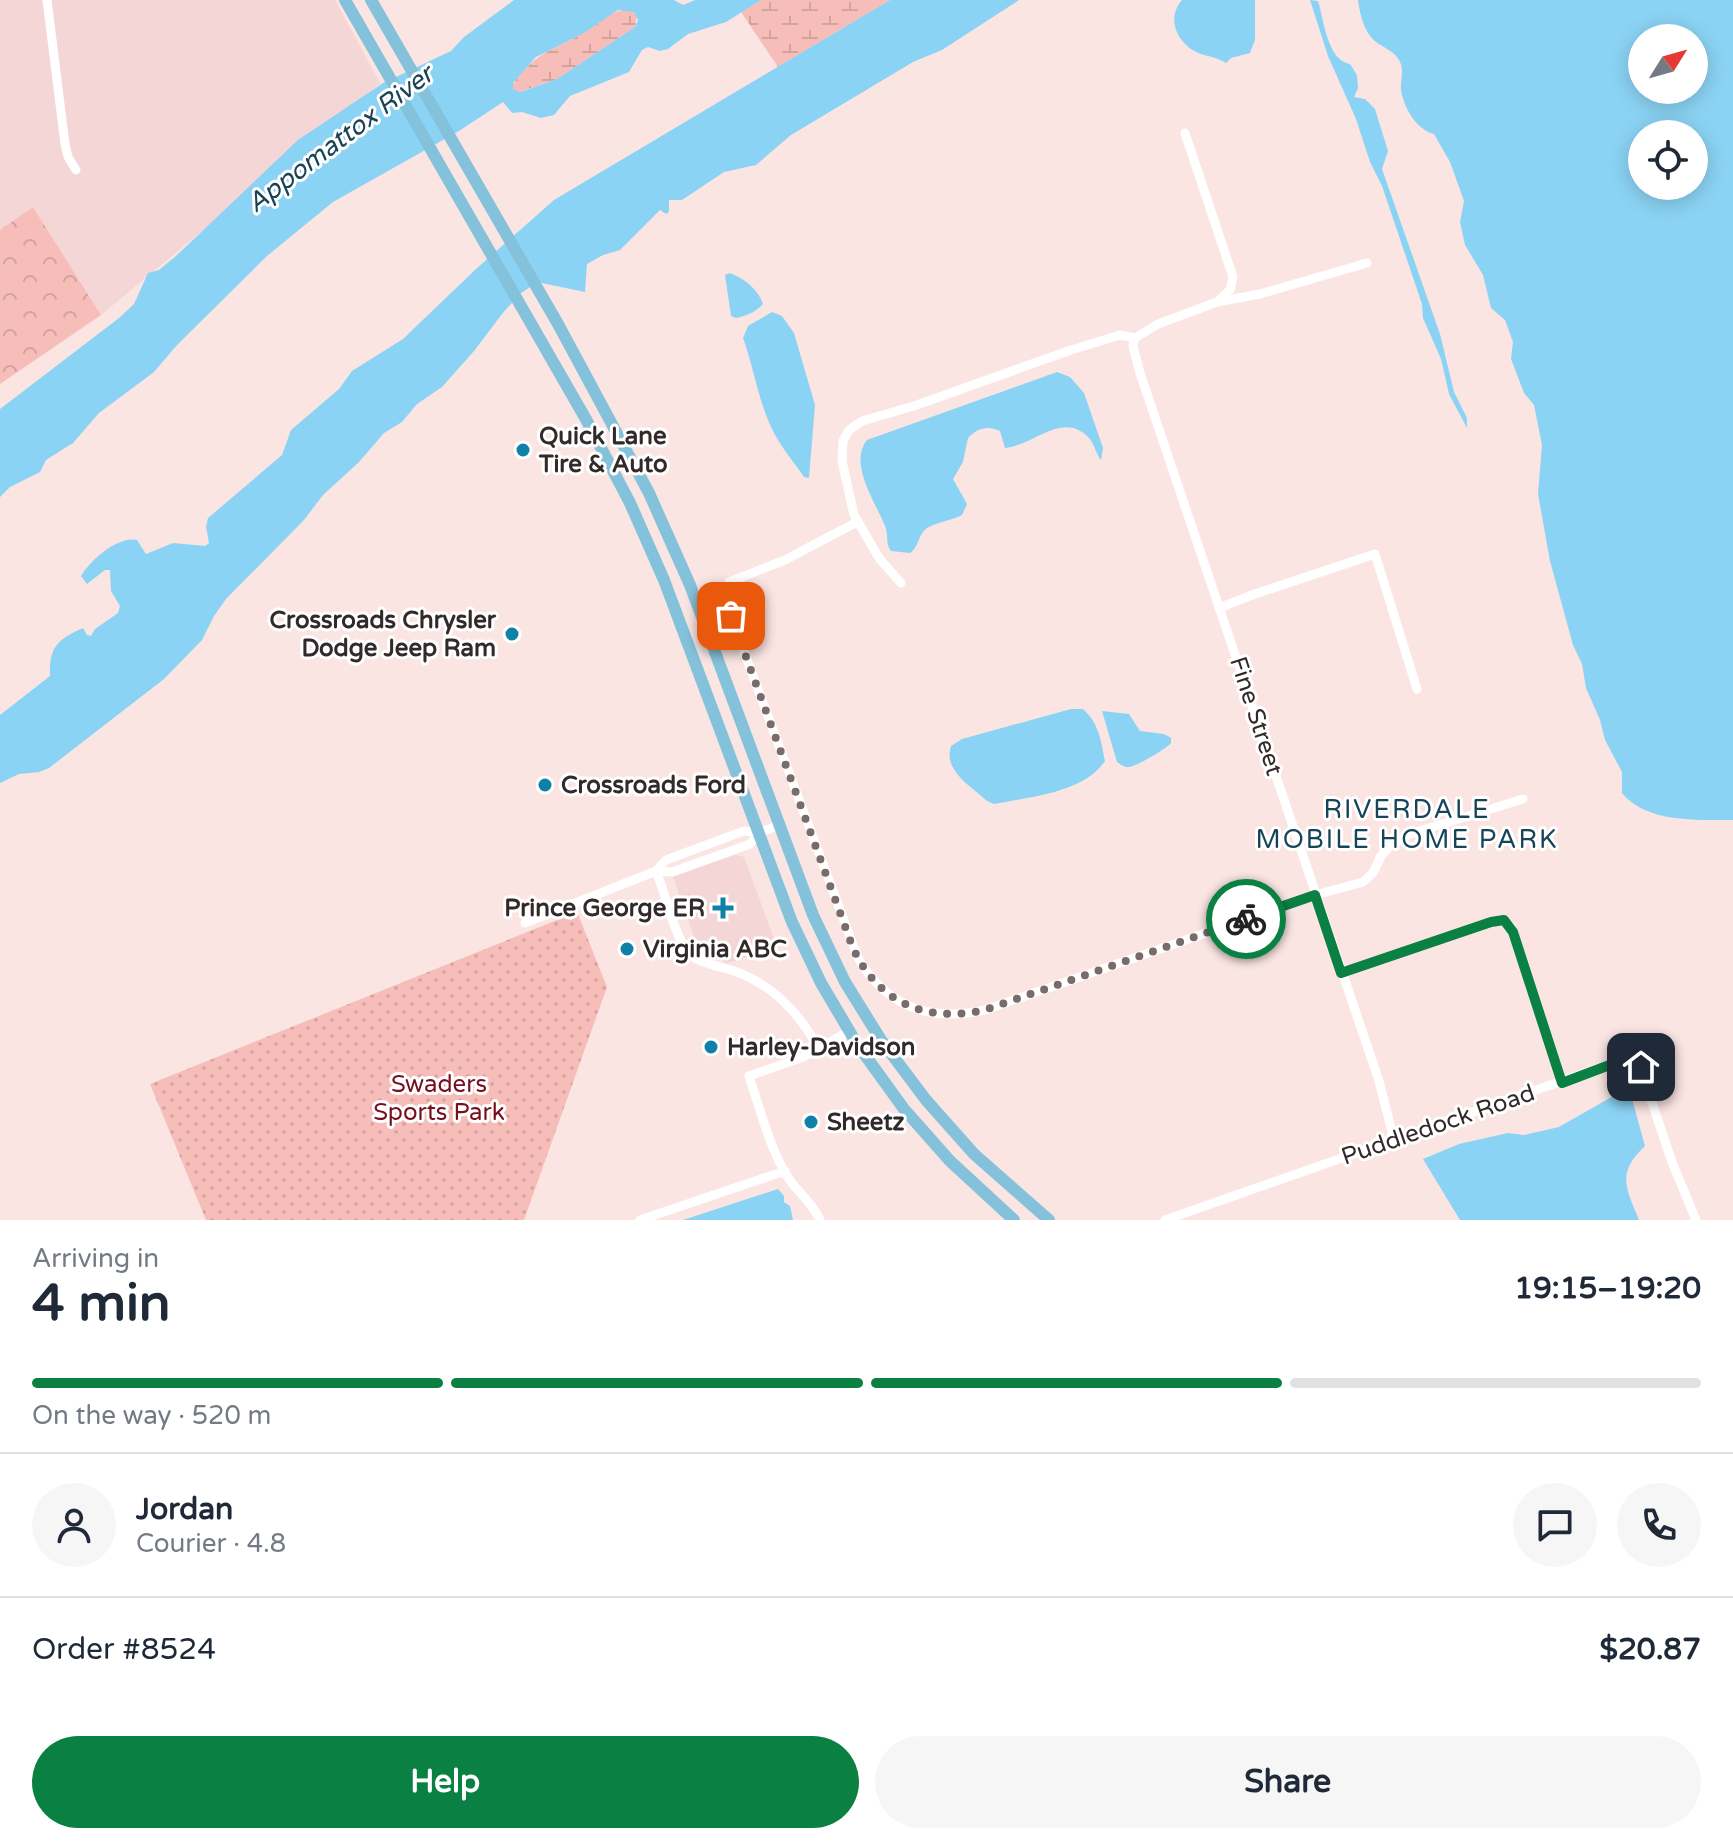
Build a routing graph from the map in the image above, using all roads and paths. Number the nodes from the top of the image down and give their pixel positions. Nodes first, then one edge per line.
1 (47, 0) edge
2 (345, 0) edge
3 (371, 0) edge
4 (1185, 133) dead end
5 (76, 170) dead end
6 (1367, 263) dead end
7 (1217, 302) junction
8 (1135, 338) junction
9 (857, 522) junction
10 (901, 583) dead end
11 (1219, 608) junction
12 (1417, 689) dead end
13 (1523, 799) dead end
14 (779, 825) junction
15 (759, 833) junction
16 (656, 871) junction
17 (1315, 895) junction
18 (525, 923) dead end
19 (1341, 973) junction
20 (850, 1031) junction
21 (819, 1049) junction
22 (1562, 1083) junction
23 (1394, 1140) junction
24 (785, 1171) junction
25 (1010, 1218) edge
26 (640, 1220) edge
27 (820, 1220) edge
28 (1049, 1220) edge
29 (1165, 1220) edge
30 (1696, 1220) edge

1 - 5 street
2 - 15 main road
3 - 14 main road
4 - 7 street
6 - 7 street
7 - 8 street
8 - 9 street
8 - 11 street, Fine Street
9 - 10 street
9 - 17 street
11 - 12 street
11 - 17 street, Fine Street
13 - 17 street
14 - 15 street
14 - 28 main road
15 - 16 street
15 - 20 main road
16 - 18 street
16 - 21 street
17 - 19 street, Fine Street
19 - 22 street
19 - 23 street, Fine Street
20 - 21 street
20 - 25 main road
21 - 24 street
22 - 23 street, Puddledock Road
22 - 30 street, Puddledock Road
23 - 29 street, Puddledock Road
24 - 26 street
24 - 27 street

